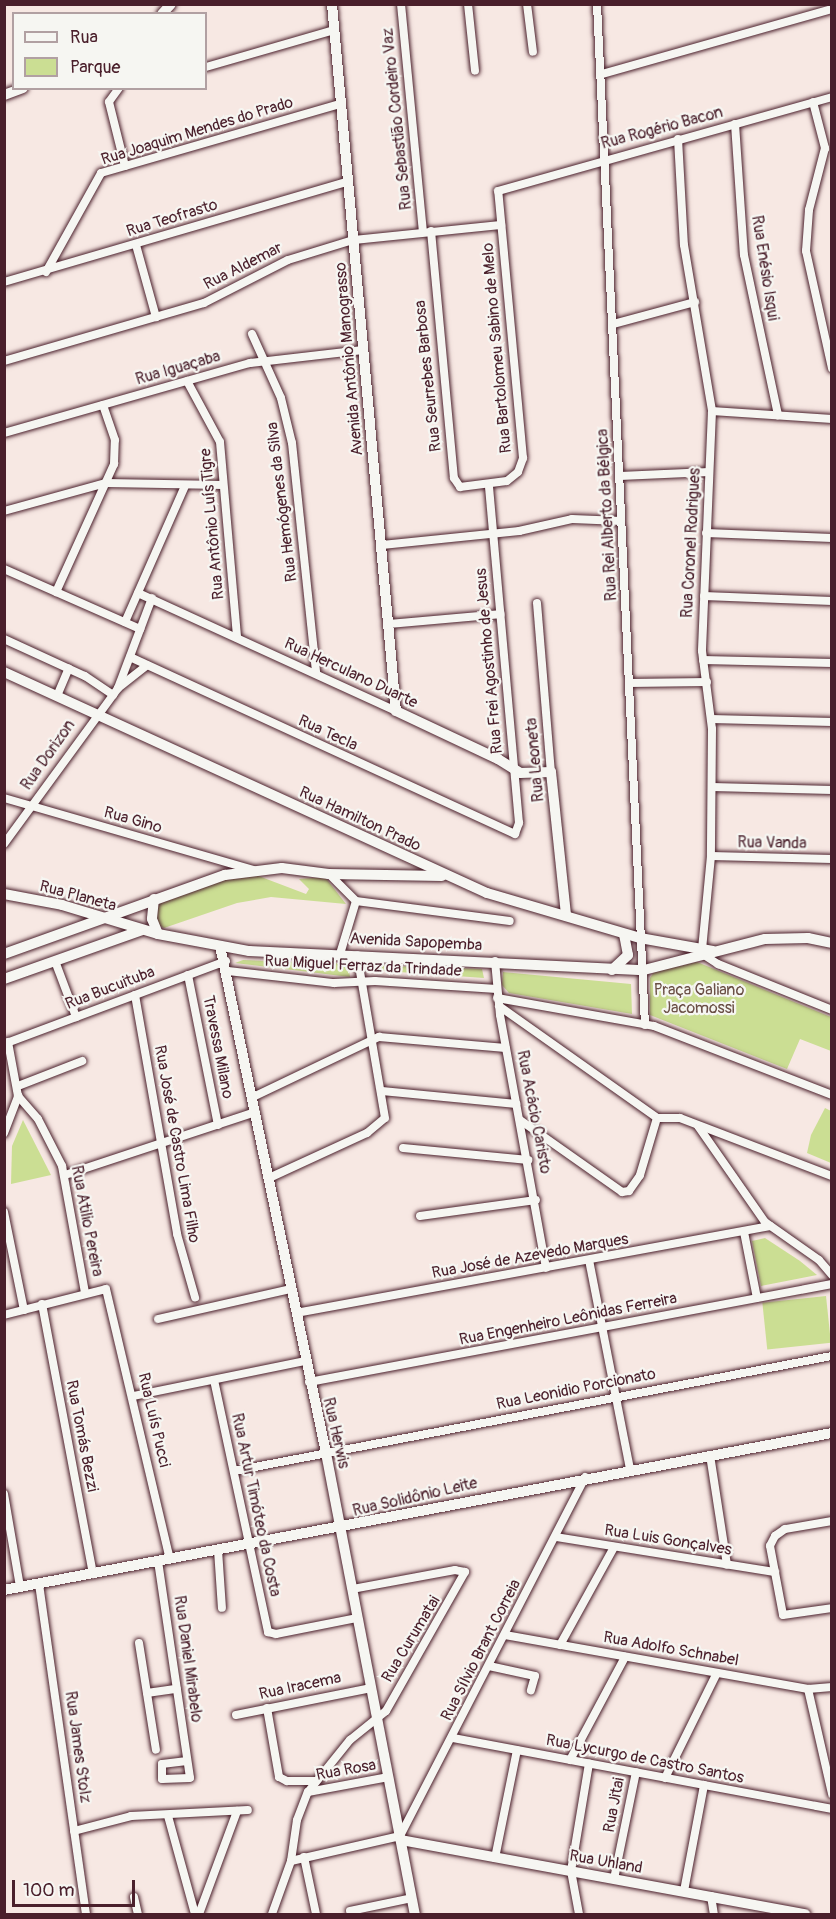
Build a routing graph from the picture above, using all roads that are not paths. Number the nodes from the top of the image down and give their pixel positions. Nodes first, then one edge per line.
1 (332, 4) edge
2 (401, 4) edge
3 (468, 4) edge
4 (527, 4) edge
5 (597, 4) edge
6 (815, 9) edge
7 (831, 9) edge
8 (334, 30) junction
9 (533, 52) dead end
10 (207, 67) edge
11 (475, 71) dead end
12 (602, 74) junction
13 (118, 90) edge
14 (831, 97) edge
15 (813, 102) junction
16 (340, 104) junction
17 (735, 124) junction
18 (678, 139) junction
19 (606, 159) junction
20 (125, 166) junction
21 (348, 182) junction
22 (500, 190) joint
23 (501, 225) junction
24 (427, 231) junction
25 (353, 240) junction
26 (136, 245) junction
27 (46, 272) junction
28 (4, 282) edge
29 (694, 302) junction
30 (156, 317) junction
31 (613, 324) junction
32 (252, 334) dead end
33 (363, 350) junction
34 (263, 360) junction
35 (4, 361) edge
36 (831, 368) edge
37 (187, 381) junction
38 (103, 405) junction
39 (712, 411) junction
40 (778, 415) junction
41 (831, 418) edge
42 (4, 433) edge
43 (709, 472) junction
44 (620, 476) junction
45 (106, 483) junction
46 (223, 485) junction
47 (489, 485) junction
48 (185, 486) junction
49 (4, 512) edge
50 (621, 521) junction
51 (706, 533) junction
52 (493, 535) junction
53 (831, 538) edge
54 (382, 545) junction
55 (4, 569) edge
56 (57, 592) junction
57 (138, 593) junction
58 (704, 596) junction
59 (152, 598) junction
60 (831, 601) edge
61 (537, 603) dead end
62 (501, 614) junction
63 (125, 622) junction
64 (390, 624) junction
65 (140, 629) junction
66 (237, 637) junction
67 (4, 639) edge
68 (130, 657) junction
69 (703, 660) junction
70 (831, 663) edge
71 (147, 665) junction
72 (69, 668) junction
73 (4, 672) edge
74 (316, 673) junction
75 (707, 682) junction
76 (629, 683) junction
77 (115, 692) junction
78 (57, 696) junction
79 (396, 711) junction
80 (97, 714) junction
81 (711, 719) junction
82 (831, 722) edge
83 (514, 769) junction
84 (551, 772) junction
85 (712, 787) junction
86 (831, 790) edge
87 (4, 798) edge
88 (30, 806) junction
89 (515, 834) joint
90 (4, 844) edge
91 (711, 856) junction
92 (831, 859) edge
93 (254, 870) junction
94 (329, 874) junction
95 (445, 876) junction
96 (4, 894) edge
97 (154, 898) junction
98 (356, 901) junction
99 (566, 915) junction
100 (86, 918) junction
101 (103, 918) junction
102 (510, 921) dead end
103 (142, 930) junction
104 (158, 934) junction
105 (624, 934) junction
106 (640, 938) junction
107 (831, 943) edge
108 (225, 947) junction
109 (4, 954) edge
110 (340, 954) junction
111 (701, 954) junction
112 (357, 955) junction
113 (56, 961) junction
114 (495, 961) junction
115 (226, 964) junction
116 (611, 970) junction
117 (644, 970) junction
118 (188, 975) junction
119 (4, 979) edge
120 (360, 982) junction
121 (135, 995) junction
122 (498, 998) junction
123 (831, 1010) edge
124 (76, 1017) junction
125 (645, 1025) junction
126 (371, 1039) junction
127 (7, 1043) edge
128 (506, 1048) junction
129 (82, 1061) dead end
130 (18, 1086) junction
131 (382, 1090) junction
132 (831, 1095) edge
133 (18, 1096) junction
134 (253, 1097) junction
135 (516, 1104) junction
136 (256, 1112) junction
137 (657, 1118) junction
138 (519, 1120) junction
139 (218, 1125) junction
140 (697, 1125) junction
141 (5, 1130) edge
142 (160, 1145) junction
143 (403, 1148) dead end
144 (528, 1160) junction
145 (65, 1175) junction
146 (831, 1176) edge
147 (269, 1178) junction
148 (536, 1200) junction
149 (4, 1212) edge
150 (420, 1216) dead end
151 (770, 1226) junction
152 (744, 1232) junction
153 (589, 1260) junction
154 (546, 1268) junction
155 (831, 1275) edge
156 (831, 1284) edge
157 (291, 1289) junction
158 (85, 1293) junction
159 (195, 1297) dead end
160 (757, 1298) junction
161 (42, 1304) junction
162 (24, 1310) junction
163 (296, 1313) junction
164 (4, 1315) edge
165 (158, 1319) dead end
166 (603, 1328) junction
167 (831, 1356) edge
168 (305, 1361) junction
169 (214, 1380) junction
170 (309, 1382) junction
171 (133, 1396) junction
172 (616, 1396) junction
173 (831, 1433) edge
174 (326, 1453) junction
175 (710, 1455) junction
176 (630, 1468) junction
177 (234, 1472) junction
178 (586, 1476) junction
179 (4, 1494) edge
180 (831, 1521) edge
181 (341, 1529) junction
182 (556, 1537) junction
183 (250, 1544) junction
184 (614, 1547) junction
185 (218, 1550) junction
186 (170, 1559) junction
187 (158, 1561) junction
188 (727, 1565) junction
189 (775, 1572) junction
190 (93, 1574) junction
191 (39, 1584) junction
192 (20, 1587) junction
193 (352, 1589) junction
194 (4, 1590) edge
195 (222, 1608) dead end
196 (831, 1608) edge
197 (357, 1618) junction
198 (506, 1635) junction
199 (139, 1643) dead end
200 (560, 1645) junction
201 (625, 1657) junction
202 (489, 1666) junction
203 (717, 1673) junction
204 (831, 1687) edge
205 (371, 1688) junction
206 (177, 1689) junction
207 (808, 1689) junction
208 (531, 1690) dead end
209 (147, 1693) junction
210 (267, 1708) junction
211 (236, 1715) dead end
212 (377, 1718) junction
213 (453, 1738) junction
214 (156, 1750) dead end
215 (517, 1750) junction
216 (570, 1760) junction
217 (187, 1761) dead end
218 (590, 1764) junction
219 (636, 1772) junction
220 (389, 1777) junction
221 (665, 1778) junction
222 (315, 1781) junction
223 (704, 1785) junction
224 (308, 1792) junction
225 (831, 1794) edge
226 (831, 1809) edge
227 (248, 1810) dead end
228 (237, 1811) junction
229 (168, 1816) junction
230 (74, 1832) junction
231 (400, 1838) junction
232 (304, 1857) junction
233 (495, 1858) junction
234 (291, 1861) junction
235 (571, 1871) junction
236 (614, 1879) junction
237 (684, 1891) junction
238 (711, 1896) junction
239 (134, 1897) dead end
240 (412, 1898) junction
241 (350, 1911) dead end
242 (86, 1914) edge
243 (138, 1914) edge
244 (197, 1914) edge
245 (272, 1914) edge
246 (316, 1914) edge
247 (415, 1914) edge
248 (579, 1914) edge
249 (714, 1914) edge
250 (805, 1914) edge

1 - 8 main road, Avenida Antônio Manograsso
2 - 24 street, Rua Sebastião Cordeiro Vaz
3 - 11 street
4 - 9 street
5 - 12 street, Rua Rei Alberto da Bélgica
6 - 7 street
6 - 12 street
8 - 10 street
8 - 16 main road, Avenida Antônio Manograsso
12 - 19 street, Rua Rei Alberto da Bélgica
13 - 20 street
14 - 15 street, Rua Rogério Bacon
15 - 17 street, Rua Rogério Bacon
15 - 36 street
16 - 20 street, Rua Joaquim Mendes do Prado
16 - 21 main road, Avenida Antônio Manograsso
17 - 18 street, Rua Rogério Bacon
17 - 40 street, Rua Enésio Isqui
18 - 19 street, Rua Rogério Bacon
18 - 29 street, Rua Coronel Rodrigues
19 - 22 street, Rua Rogério Bacon
19 - 31 street, Rua Rei Alberto da Bélgica
20 - 27 street, Rua Joaquim Mendes do Prado
21 - 25 main road, Avenida Antônio Manograsso
21 - 26 street, Rua Teofrasto
22 - 23 street, Rua Bartolomeu Sabino de Melo
23 - 24 street, Rua Aldemar
23 - 47 street, Rua Bartolomeu Sabino de Melo
24 - 25 street, Rua Aldemar
24 - 47 street, Rua Seurrebes Barbosa
25 - 30 street, Rua Aldemar
25 - 33 main road, Avenida Antônio Manograsso
26 - 27 street, Rua Teofrasto
26 - 30 street
27 - 28 street, Rua Teofrasto
29 - 31 street
29 - 39 street, Rua Coronel Rodrigues
30 - 35 street, Rua Aldemar
31 - 44 street, Rua Rei Alberto da Bélgica
32 - 34 street, Rua Hemógenes da Silva
33 - 34 street, Rua Iguaçaba
33 - 54 main road, Avenida Antônio Manograsso
34 - 37 street, Rua Iguaçaba
34 - 74 street, Rua Hemógenes da Silva
37 - 38 street, Rua Iguaçaba
37 - 46 street, Rua Antônio Luís Tigre
38 - 42 street, Rua Iguaçaba
38 - 45 street
39 - 40 street
39 - 43 street, Rua Coronel Rodrigues
40 - 41 street
43 - 44 street
43 - 51 street, Rua Coronel Rodrigues
44 - 50 street, Rua Rei Alberto da Bélgica
45 - 48 street
45 - 49 street
45 - 56 street
46 - 48 street
46 - 66 street, Rua Antônio Luís Tigre
47 - 52 street, Rua Frei Agostinho de Jesus
48 - 57 street
50 - 52 street
50 - 76 street, Rua Rei Alberto da Bélgica
51 - 53 street
51 - 58 street, Rua Coronel Rodrigues
52 - 54 street
52 - 62 street, Rua Frei Agostinho de Jesus
54 - 64 main road, Avenida Antônio Manograsso
55 - 56 street
56 - 63 street
57 - 59 street, Rua Herculano Duarte
57 - 63 street
58 - 60 street
58 - 69 street, Rua Coronel Rodrigues
59 - 65 street
59 - 66 street, Rua Herculano Duarte
61 - 84 street, Rua Leoneta
62 - 64 street
62 - 83 street, Rua Frei Agostinho de Jesus
63 - 65 street
64 - 79 main road, Avenida Antônio Manograsso
65 - 68 street
66 - 74 street, Rua Herculano Duarte
67 - 72 street
68 - 71 street, Rua Tecla
68 - 77 street
69 - 70 street
69 - 75 street, Rua Coronel Rodrigues
71 - 77 street
71 - 89 street, Rua Tecla
72 - 77 street
72 - 78 street
73 - 78 main road, Rua Hamilton Prado
74 - 79 street, Rua Herculano Duarte
75 - 76 street
75 - 81 street, Rua Coronel Rodrigues
76 - 106 street, Rua Rei Alberto da Bélgica
77 - 80 street, Rua Dorizon
78 - 80 main road, Rua Hamilton Prado
79 - 83 main road, Rua Herculano Duarte
80 - 88 street, Rua Dorizon
80 - 95 main road, Rua Hamilton Prado
81 - 82 street
81 - 85 street, Rua Coronel Rodrigues
83 - 84 main road, Rua Herculano Duarte
83 - 89 street, Rua Frei Agostinho de Jesus
84 - 99 main road, Rua Leoneta
85 - 86 street
85 - 91 street, Rua Coronel Rodrigues
87 - 88 street, Rua Gino
88 - 90 street, Rua Dorizon
88 - 93 street, Rua Gino
91 - 92 street, Rua Vanda
91 - 111 street, Rua Coronel Rodrigues
93 - 94 main road
93 - 97 main road
94 - 95 main road
94 - 98 street
95 - 99 main road, Rua Hamilton Prado
96 - 100 main road, Rua Planeta
97 - 101 main road
97 - 104 main road
98 - 102 street
98 - 110 street
99 - 105 main road, Rua Hamilton Prado
100 - 101 main road
100 - 109 main road
101 - 103 main road, Rua Planeta
103 - 104 main road, Avenida Sapopemba
103 - 113 main road
104 - 108 main road, Avenida Sapopemba
105 - 106 main road, Rua Hamilton Prado
105 - 116 main road
106 - 111 main road, Rua Hamilton Prado
106 - 117 street, Rua Rei Alberto da Bélgica
107 - 111 main road, Avenida Sapopemba
108 - 110 main road, Avenida Sapopemba
108 - 115 main road, Rua Herwis
110 - 112 main road, Avenida Sapopemba
111 - 117 main road, Avenida Sapopemba
111 - 123 street
112 - 114 main road, Avenida Sapopemba
112 - 120 street
113 - 119 main road
113 - 124 street
114 - 116 main road, Avenida Sapopemba
114 - 122 street, Rua Acácio Caristo
115 - 118 street, Rua Bucuituba
115 - 120 street, Rua Miguel Ferraz da Trindade
115 - 134 main road, Rua Herwis
116 - 117 main road, Avenida Sapopemba
117 - 125 street, Rua Rei Alberto da Bélgica
118 - 121 street, Rua Bucuituba
118 - 139 street, Travessa Milano
120 - 122 street, Rua Miguel Ferraz da Trindade
120 - 126 street
121 - 124 street, Rua Bucuituba
121 - 142 street, Rua José de Castro Lima Filho
122 - 125 street, Rua Miguel Ferraz da Trindade
122 - 128 street, Rua Acácio Caristo
122 - 137 street
124 - 127 street, Rua Bucuituba
125 - 132 street, Rua Miguel Ferraz da Trindade
126 - 128 street
126 - 131 street
126 - 134 street
127 - 130 street
128 - 135 street, Rua Acácio Caristo
129 - 130 street
130 - 133 street
131 - 135 street
131 - 147 street
133 - 141 street
133 - 145 street, Rua Atilio Pereira
134 - 136 main road, Rua Herwis
135 - 138 street, Rua Acácio Caristo
136 - 139 street
136 - 147 main road, Rua Herwis
137 - 138 street
137 - 140 street
138 - 144 street, Rua Acácio Caristo
139 - 142 street
140 - 146 street
140 - 151 street
142 - 145 street
142 - 159 street, Rua José de Castro Lima Filho
143 - 144 street
144 - 148 street, Rua Acácio Caristo
145 - 158 street, Rua Atilio Pereira
147 - 157 main road, Rua Herwis
148 - 150 street
148 - 154 street, Rua Acácio Caristo
149 - 162 street
151 - 152 street, Rua José de Azevedo Marques
151 - 155 street
152 - 153 street, Rua José de Azevedo Marques
152 - 160 street
153 - 154 street, Rua José de Azevedo Marques
153 - 166 street
154 - 163 street, Rua José de Azevedo Marques
156 - 160 street, Rua Engenheiro Leônidas Ferreira
157 - 163 main road, Rua Herwis
157 - 165 street
158 - 161 street
158 - 171 street, Rua Luís Pucci
160 - 166 street, Rua Engenheiro Leônidas Ferreira
161 - 162 street
161 - 190 street, Rua Tomás Bezzi
162 - 164 street
163 - 168 main road, Rua Herwis
166 - 170 street, Rua Engenheiro Leônidas Ferreira
166 - 172 street
167 - 172 street, Rua Leonidio Porcionato
168 - 169 street
168 - 170 main road, Rua Herwis
169 - 171 street
169 - 177 street, Rua Artur Timóteo da Costa
170 - 174 main road, Rua Herwis
171 - 186 street, Rua Luís Pucci
172 - 174 street, Rua Leonidio Porcionato
172 - 176 street
173 - 175 main road, Rua Solidônio Leite
174 - 177 street, Rua Leonidio Porcionato
174 - 181 main road, Rua Herwis
175 - 176 main road, Rua Solidônio Leite
175 - 188 street
176 - 178 main road, Rua Solidônio Leite
177 - 183 street, Rua Artur Timóteo da Costa
178 - 181 main road, Rua Solidônio Leite
178 - 182 street, Rua Sílvio Brant Correia
179 - 192 street
180 - 189 street
181 - 183 main road, Rua Solidônio Leite
181 - 193 main road, Rua Herwis
182 - 184 street, Rua Luis Gonçalves
182 - 198 street, Rua Sílvio Brant Correia
183 - 185 main road, Rua Solidônio Leite
183 - 197 street, Rua Artur Timóteo da Costa
184 - 188 street, Rua Luis Gonçalves
184 - 200 street
185 - 186 main road, Rua Solidônio Leite
185 - 195 street
186 - 187 main road, Rua Solidônio Leite
187 - 190 main road, Rua Solidônio Leite
187 - 206 street, Rua Daniel Mirabelo
188 - 189 street, Rua Luis Gonçalves
189 - 196 street
190 - 191 main road, Rua Solidônio Leite
191 - 192 main road, Rua Solidônio Leite
191 - 230 street, Rua James Stolz
192 - 194 main road, Rua Solidônio Leite
193 - 197 main road, Rua Herwis
193 - 212 street, Rua Curumatai
197 - 205 main road, Rua Herwis
198 - 200 street, Rua Adolfo Schnabel
198 - 202 street, Rua Sílvio Brant Correia
199 - 209 street
200 - 201 street, Rua Adolfo Schnabel
201 - 203 street, Rua Adolfo Schnabel
201 - 216 street
202 - 208 street
202 - 213 street, Rua Sílvio Brant Correia
203 - 207 street, Rua Adolfo Schnabel
203 - 221 street
204 - 207 street, Rua Adolfo Schnabel
205 - 210 street, Rua Iracema
205 - 212 main road, Rua Herwis
206 - 209 street
206 - 217 street, Rua Daniel Mirabelo
207 - 225 street
209 - 214 street
210 - 211 street, Rua Iracema
210 - 222 street
212 - 220 main road, Rua Herwis
212 - 222 street, Rua Curumatai
213 - 215 street, Rua Lycurgo de Castro Santos
213 - 231 street, Rua Sílvio Brant Correia
215 - 216 street, Rua Lycurgo de Castro Santos
215 - 233 street
216 - 218 street, Rua Lycurgo de Castro Santos
218 - 219 street, Rua Lycurgo de Castro Santos
218 - 235 street
219 - 221 street, Rua Lycurgo de Castro Santos
219 - 236 street, Rua Jitai
220 - 224 street, Rua Rosa
220 - 231 main road, Rua Herwis
221 - 223 street, Rua Lycurgo de Castro Santos
222 - 224 street, Rua Curumatai
223 - 226 street, Rua Lycurgo de Castro Santos
223 - 237 street
224 - 234 street, Rua Curumatai
227 - 228 street
228 - 229 street
228 - 244 street
229 - 230 street
229 - 244 street
230 - 242 street, Rua James Stolz
231 - 232 street
231 - 233 main road, Rua Uhland
231 - 240 main road, Rua Herwis
232 - 234 street
232 - 246 street
233 - 235 main road, Rua Uhland
234 - 245 street, Rua Curumatai
235 - 236 main road, Rua Uhland
235 - 248 street
236 - 237 main road, Rua Uhland
237 - 238 main road, Rua Uhland
238 - 249 street
238 - 250 main road, Rua Uhland
239 - 243 street
240 - 241 street
240 - 247 main road, Rua Herwis

